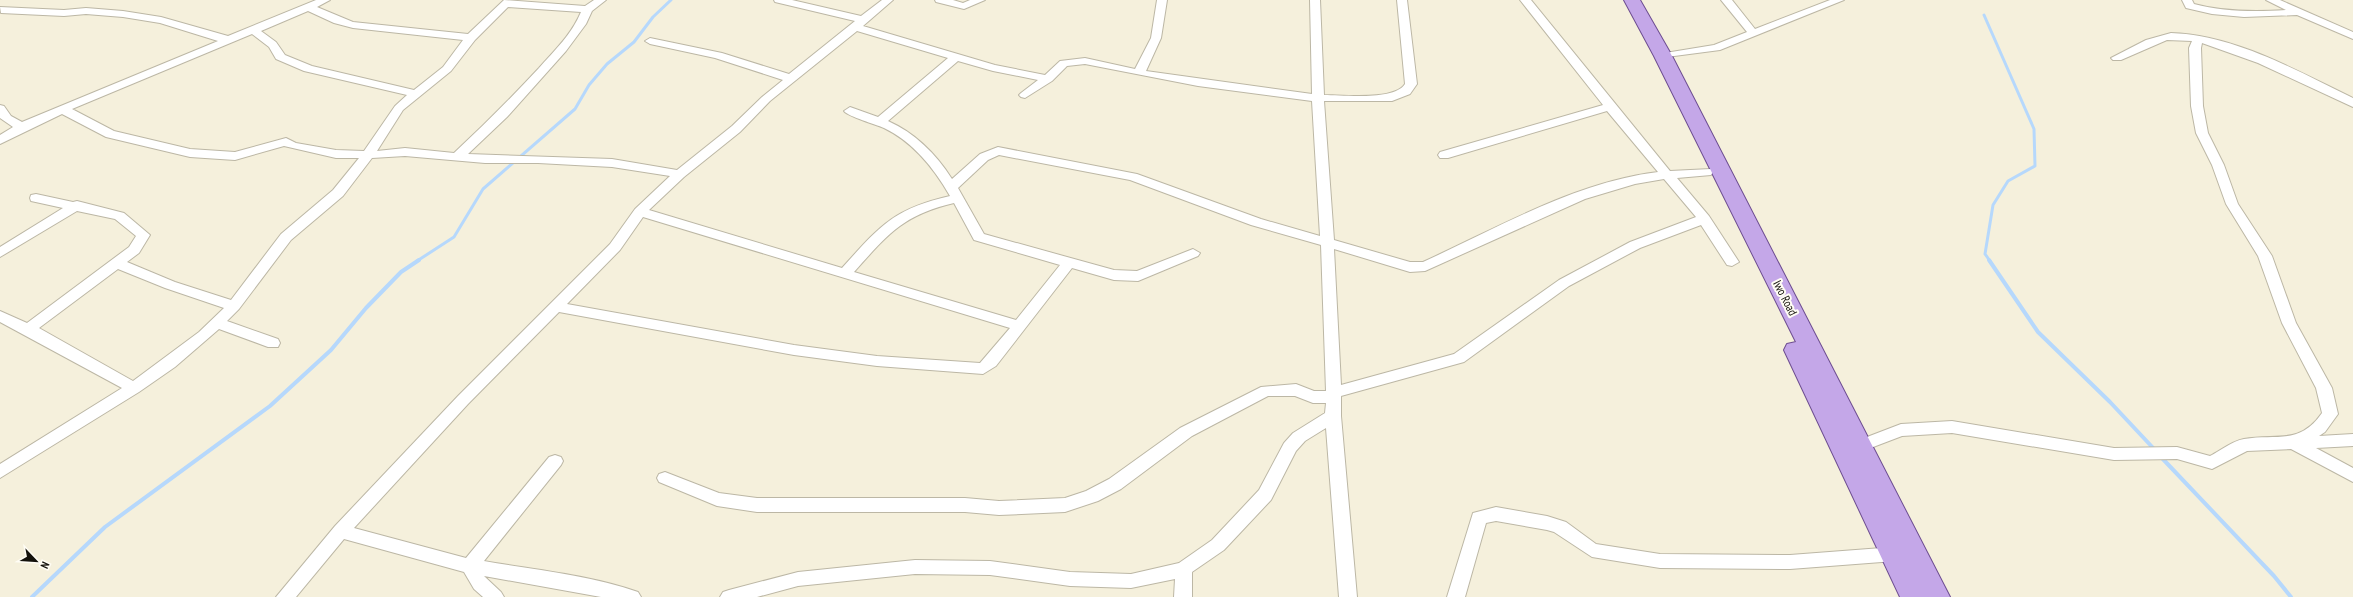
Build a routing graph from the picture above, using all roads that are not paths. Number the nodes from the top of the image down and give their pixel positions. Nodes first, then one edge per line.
1 (15, 0) edge
2 (94, 0) edge
3 (324, 0) edge
4 (601, 0) edge
5 (779, 0) edge
6 (888, 0) edge
7 (940, 0) edge
8 (980, 0) edge
9 (1162, 0) edge
10 (1315, 0) edge
11 (1402, 0) edge
12 (1525, 0) edge
13 (1621, 0) edge
14 (1632, 0) edge
15 (1726, 0) edge
16 (1839, 0) edge
17 (2187, 0) edge
18 (2271, 0) edge
19 (508, 2) edge
20 (312, 4) edge
21 (587, 9) junction
22 (1, 10) edge
23 (80, 11) junction
24 (2298, 12) junction
25 (859, 24) junction
26 (252, 30) junction
27 (1754, 34) junction
28 (2353, 36) edge
29 (471, 38) junction
30 (2198, 39) junction
31 (228, 40) junction
32 (650, 41) dead end
33 (1663, 56) junction
34 (956, 57) junction
35 (2117, 58) dead end
36 (1140, 73) junction
37 (792, 79) junction
38 (1048, 79) junction
39 (416, 94) junction
40 (1025, 95) dead end
41 (1318, 98) junction
42 (2353, 103) edge
43 (1610, 107) junction
44 (0, 109) edge
45 (63, 109) junction
46 (850, 111) dead end
47 (879, 122) junction
48 (22, 127) junction
49 (0, 140) edge
50 (368, 155) junction
51 (1444, 155) dead end
52 (458, 156) junction
53 (1707, 172) junction
54 (680, 174) junction
55 (1669, 176) junction
56 (952, 186) junction
57 (36, 198) dead end
58 (958, 198) junction
59 (77, 206) junction
60 (640, 212) junction
61 (1704, 219) junction
62 (1327, 241) junction
63 (0, 253) edge
64 (1193, 253) dead end
65 (1069, 262) junction
66 (1732, 262) dead end
67 (117, 263) junction
68 (846, 272) junction
69 (234, 306) junction
70 (556, 307) junction
71 (0, 316) edge
72 (217, 323) junction
73 (1019, 326) junction
74 (28, 329) junction
75 (273, 343) dead end
76 (134, 388) junction
77 (1334, 395) junction
78 (1333, 416) junction
79 (2353, 440) edge
80 (2294, 443) junction
81 (1860, 446) junction
82 (555, 461) dead end
83 (1, 470) edge
84 (2353, 476) edge
85 (665, 478) dead end
86 (341, 531) junction
87 (1895, 554) junction
88 (470, 566) junction
89 (1184, 569) junction
90 (285, 597) edge
91 (495, 597) edge
92 (632, 597) edge
93 (728, 597) edge
94 (1183, 597) edge
95 (1348, 597) edge
96 (1456, 597) edge
97 (1914, 597) edge
98 (1936, 597) edge

1 - 22 street
2 - 23 street
3 - 20 street
4 - 21 street
5 - 25 street
6 - 25 street
7 - 8 street
9 - 36 street
10 - 41 street
11 - 41 street
12 - 43 street
13 - 53 main road, Iwo Road
14 - 33 main road, Iwo Road
15 - 27 street
16 - 27 street
17 - 24 street
18 - 24 street
19 - 21 street
19 - 29 street
20 - 26 street
20 - 29 street
21 - 52 street
22 - 23 street
23 - 31 street
24 - 28 street
25 - 34 street
25 - 37 street
26 - 31 street
26 - 39 street
27 - 33 street
29 - 39 street
30 - 35 street
30 - 42 street
30 - 80 street
31 - 45 street
32 - 37 street
33 - 81 main road, Iwo Road
34 - 38 street
34 - 47 street
36 - 38 street
36 - 41 street
37 - 54 street
38 - 40 street
39 - 50 street
41 - 62 street
43 - 51 street
43 - 55 street
44 - 48 street
45 - 48 street
45 - 50 street
46 - 47 street
47 - 56 street
48 - 49 street
50 - 52 street
50 - 69 street
52 - 54 street
53 - 55 street
53 - 87 main road, Iwo Road
54 - 60 street
55 - 61 street
55 - 62 street
56 - 58 street
56 - 62 street
57 - 59 street
58 - 65 street
58 - 68 street
59 - 63 street
59 - 67 street
60 - 68 street
60 - 70 street
61 - 66 street
61 - 77 street
62 - 77 street
64 - 65 street
65 - 73 street
67 - 69 street
67 - 74 street
68 - 73 street
69 - 72 street
70 - 73 street
70 - 86 street
71 - 74 street
72 - 75 street
72 - 76 street
74 - 76 street
76 - 83 street
77 - 78 street
77 - 85 street
78 - 89 street
78 - 95 street
79 - 80 street
80 - 81 street
80 - 84 street
81 - 98 main road, Iwo Road
82 - 88 street
86 - 88 street
86 - 90 street
87 - 96 street
87 - 97 main road, Iwo Road
88 - 91 street
88 - 92 street
89 - 93 street
89 - 94 street

